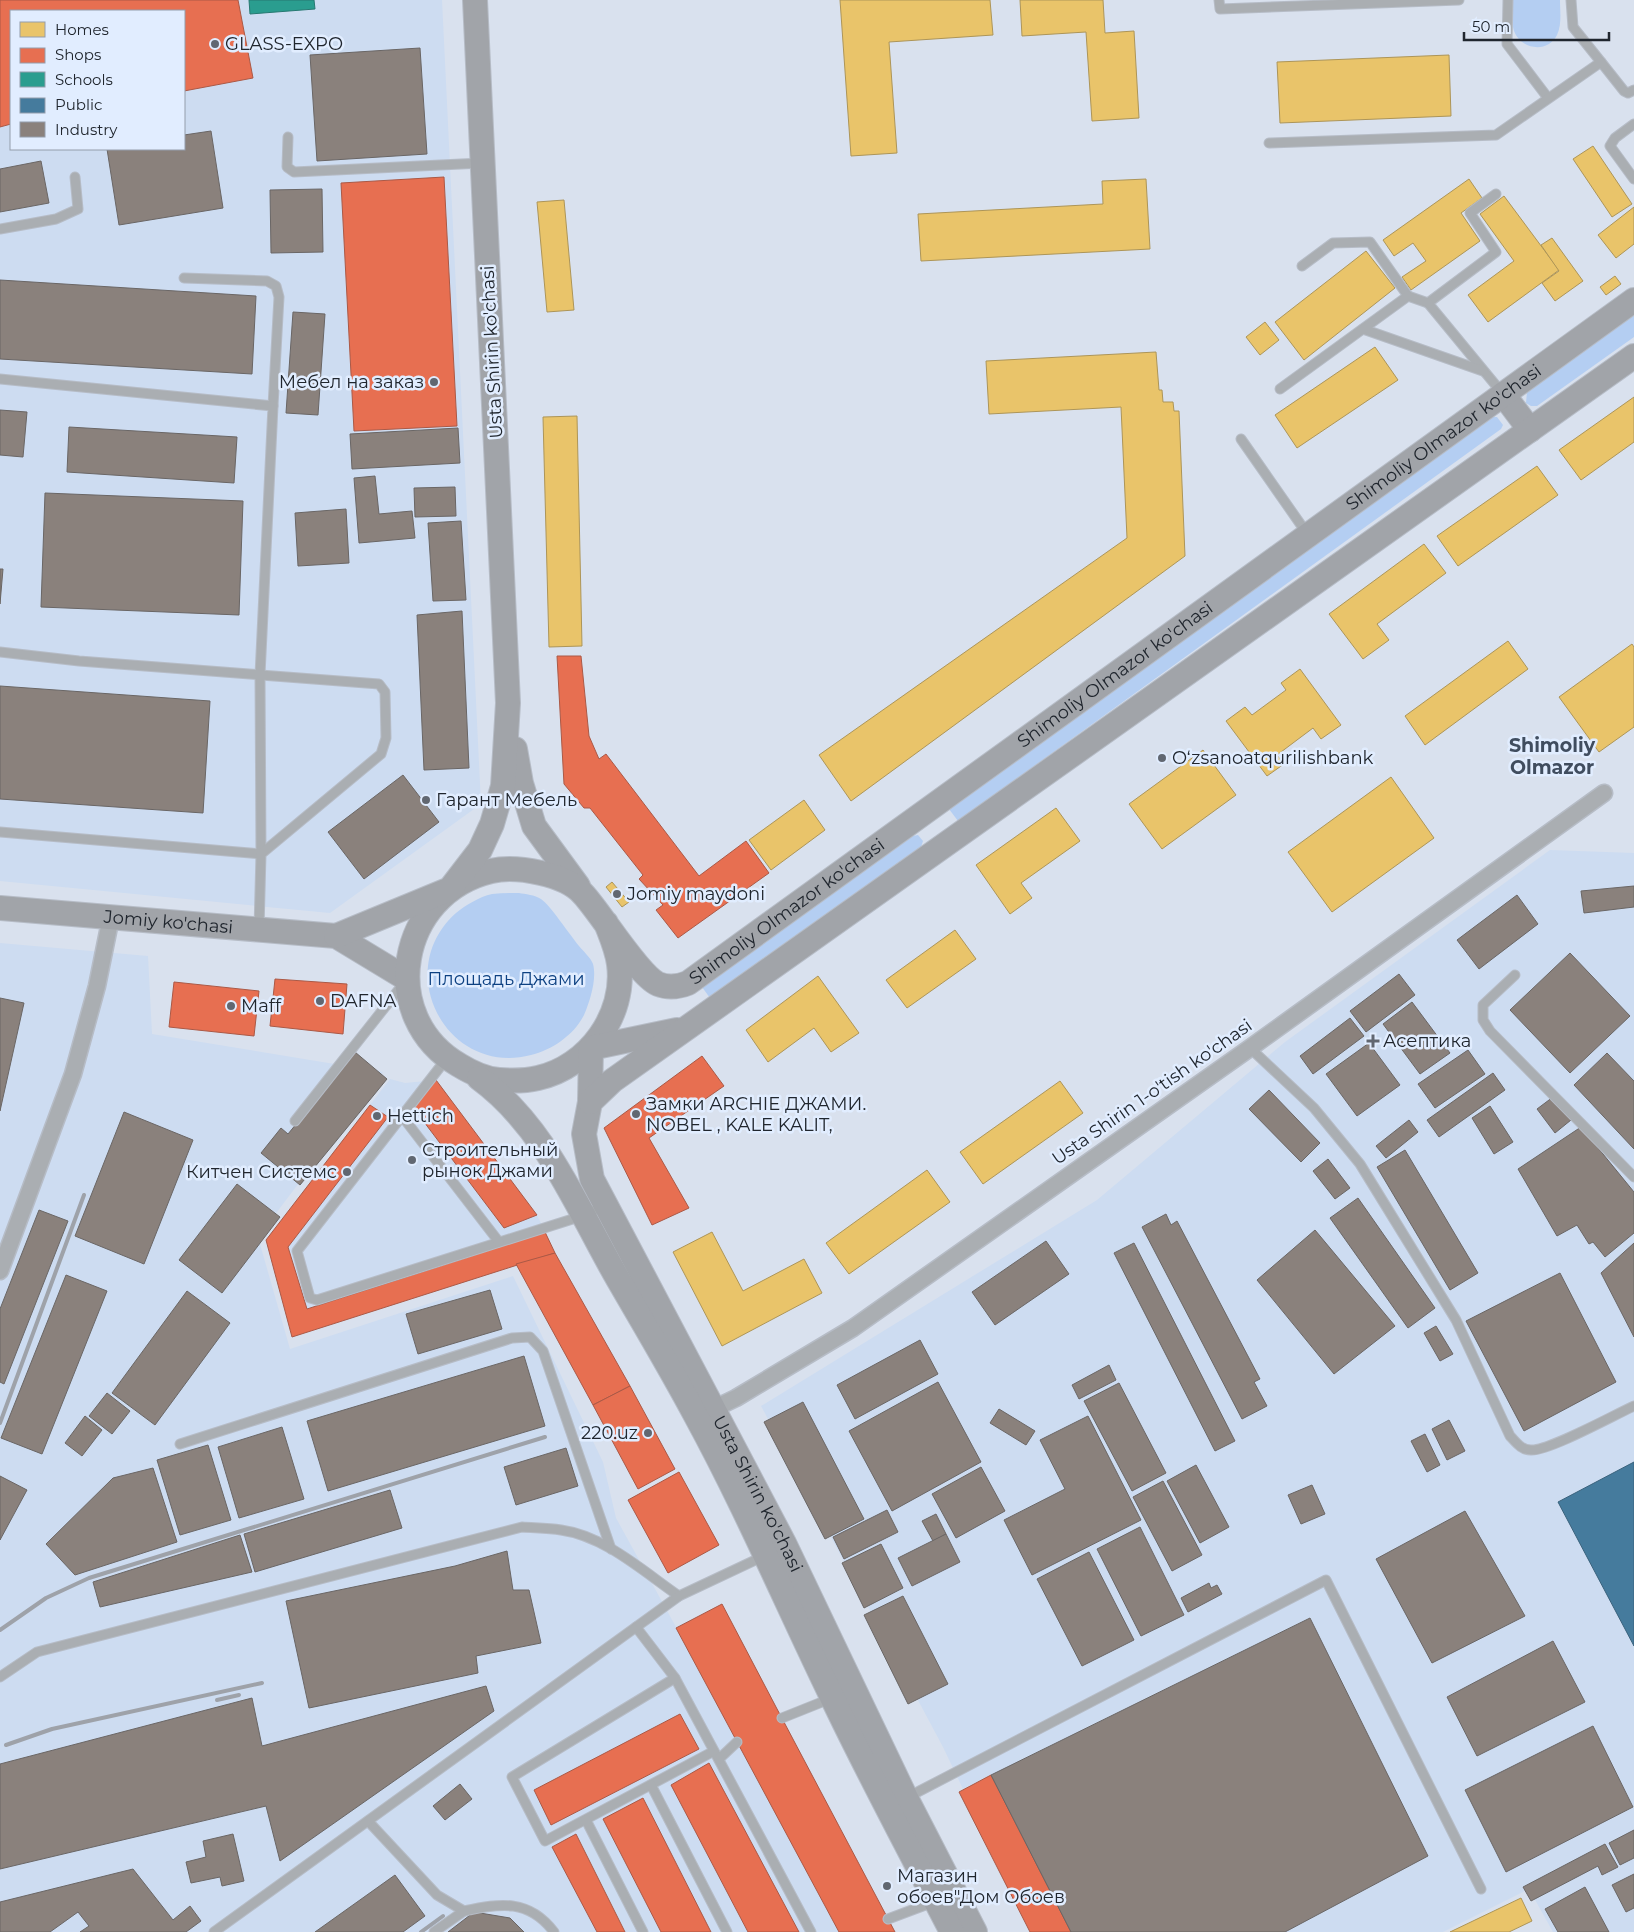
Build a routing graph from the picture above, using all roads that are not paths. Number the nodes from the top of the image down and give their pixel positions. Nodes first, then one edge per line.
1 (475, 0) edge
2 (1219, 0) edge
3 (1459, 0) edge
4 (1508, 0) edge
5 (1571, 0) edge
6 (1362, 1) edge
7 (1601, 62) junction
8 (1634, 90) edge
9 (1548, 98) junction
10 (1634, 124) edge
11 (288, 137) dead end
12 (1269, 143) dead end
13 (483, 163) junction
14 (75, 177) dead end
15 (1634, 180) edge
16 (1496, 194) dead end
17 (0, 229) edge
18 (1302, 266) dead end
19 (184, 278) dead end
20 (1408, 296) junction
21 (1634, 300) edge
22 (1428, 303) junction
23 (1363, 329) junction
24 (1634, 356) edge
25 (1484, 371) junction
26 (0, 379) edge
27 (1280, 389) dead end
28 (1503, 394) junction
29 (273, 406) junction
30 (1530, 430) junction
31 (1241, 439) dead end
32 (1308, 535) junction
33 (0, 652) edge
34 (260, 675) junction
35 (508, 703) junction
36 (1604, 793) dead end
37 (924, 813) junction
38 (0, 832) edge
39 (948, 844) junction
40 (261, 854) junction
41 (450, 889) junction
42 (582, 892) junction
43 (0, 908) edge
44 (111, 918) junction
45 (606, 923) junction
46 (259, 929) junction
47 (336, 936) junction
48 (1515, 975) dead end
49 (407, 979) junction
50 (689, 1027) junction
51 (591, 1048) junction
52 (1250, 1048) junction
53 (447, 1058) junction
54 (474, 1074) junction
55 (590, 1102) junction
56 (402, 1116) junction
57 (295, 1121) dead end
58 (1634, 1177) edge
59 (606, 1205) junction
60 (582, 1216) junction
61 (499, 1242) junction
62 (0, 1272) edge
63 (1634, 1406) edge
64 (705, 1413) junction
65 (180, 1444) dead end
66 (611, 1549) junction
67 (775, 1549) junction
68 (679, 1596) junction
69 (636, 1627) junction
70 (0, 1677) edge
71 (675, 1678) junction
72 (832, 1698) junction
73 (782, 1718) dead end
74 (738, 1742) dead end
75 (714, 1751) junction
76 (719, 1760) junction
77 (651, 1785) junction
78 (897, 1803) junction
79 (586, 1820) junction
80 (368, 1821) junction
81 (1481, 1889) dead end
82 (936, 1901) junction
83 (464, 1911) junction
84 (888, 1919) dead end
85 (214, 1932) edge
86 (434, 1932) edge
87 (554, 1932) edge
88 (643, 1932) edge
89 (728, 1932) edge
90 (811, 1932) edge
91 (952, 1932) edge
92 (975, 1932) edge

1 - 13 main road, Usta Shirin ko'chasi
2 - 6 lane
3 - 6 lane
4 - 9 lane
5 - 7 lane
7 - 8 lane
7 - 9 lane
9 - 12 lane
10 - 15 lane
11 - 13 lane
13 - 35 main road, Usta Shirin ko'chasi
14 - 17 lane
16 - 22 lane
18 - 20 lane
19 - 29 lane
20 - 22 lane
20 - 23 lane
21 - 28 main road, Shimoliy Olmazor ko'chasi
22 - 25 lane
23 - 25 lane
23 - 27 lane
24 - 30 main road, Shimoliy Olmazor ko'chasi
25 - 28 lane
26 - 29 lane
28 - 30 main road
28 - 32 main road, Shimoliy Olmazor ko'chasi
29 - 34 lane
30 - 39 main road, Shimoliy Olmazor ko'chasi
31 - 32 lane
32 - 37 main road, Shimoliy Olmazor ko'chasi
33 - 34 lane
34 - 40 lane
34 - 40 lane
35 - 41 main road, Usta Shirin ko'chasi
35 - 42 main road, Usta Shirin ko'chasi
36 - 52 street, Usta Shirin 1-o'tish ko'chasi
37 - 39 main road
37 - 45 main road, Shimoliy Olmazor ko'chasi
38 - 40 lane
39 - 50 main road, Shimoliy Olmazor ko'chasi
40 - 46 lane
41 - 42 main road
41 - 47 main road
41 - 49 main road
42 - 45 main road
43 - 44 main road, Jomiy ko'chasi
44 - 46 main road, Jomiy ko'chasi
44 - 62 street
45 - 51 main road
46 - 47 main road, Jomiy ko'chasi
47 - 49 main road
48 - 58 lane
49 - 53 main road
49 - 57 lane
50 - 51 main road, Shimoliy Olmazor ko'chasi
50 - 55 main road, Shimoliy Olmazor ko'chasi
51 - 54 main road
51 - 55 main road, Usta Shirin ko'chasi
52 - 63 lane
52 - 64 street, Usta Shirin 1-o'tish ko'chasi
53 - 54 main road
53 - 56 lane
54 - 60 main road, Usta Shirin ko'chasi
55 - 59 main road, Usta Shirin ko'chasi
56 - 61 lane
56 - 61 lane
59 - 60 lane
59 - 64 main road, Usta Shirin ko'chasi
60 - 61 lane
60 - 64 main road, Usta Shirin ko'chasi
64 - 67 main road, Usta Shirin ko'chasi
65 - 66 lane
66 - 68 lane
66 - 70 lane
67 - 68 lane
67 - 72 main road, Usta Shirin ko'chasi
67 - 78 main road, Usta Shirin ko'chasi
68 - 69 lane
69 - 71 lane
69 - 80 lane
71 - 75 lane
71 - 79 lane
72 - 73 lane
72 - 78 main road, Usta Shirin ko'chasi
74 - 76 lane
75 - 76 lane
75 - 77 lane
76 - 90 lane
77 - 79 lane
77 - 89 lane
78 - 81 lane
78 - 82 main road, Usta Shirin ko'chasi
78 - 92 main road, Usta Shirin ko'chasi
79 - 88 lane
80 - 83 lane
80 - 85 lane
82 - 84 lane
82 - 91 main road, Usta Shirin ko'chasi
83 - 86 lane
83 - 87 lane

